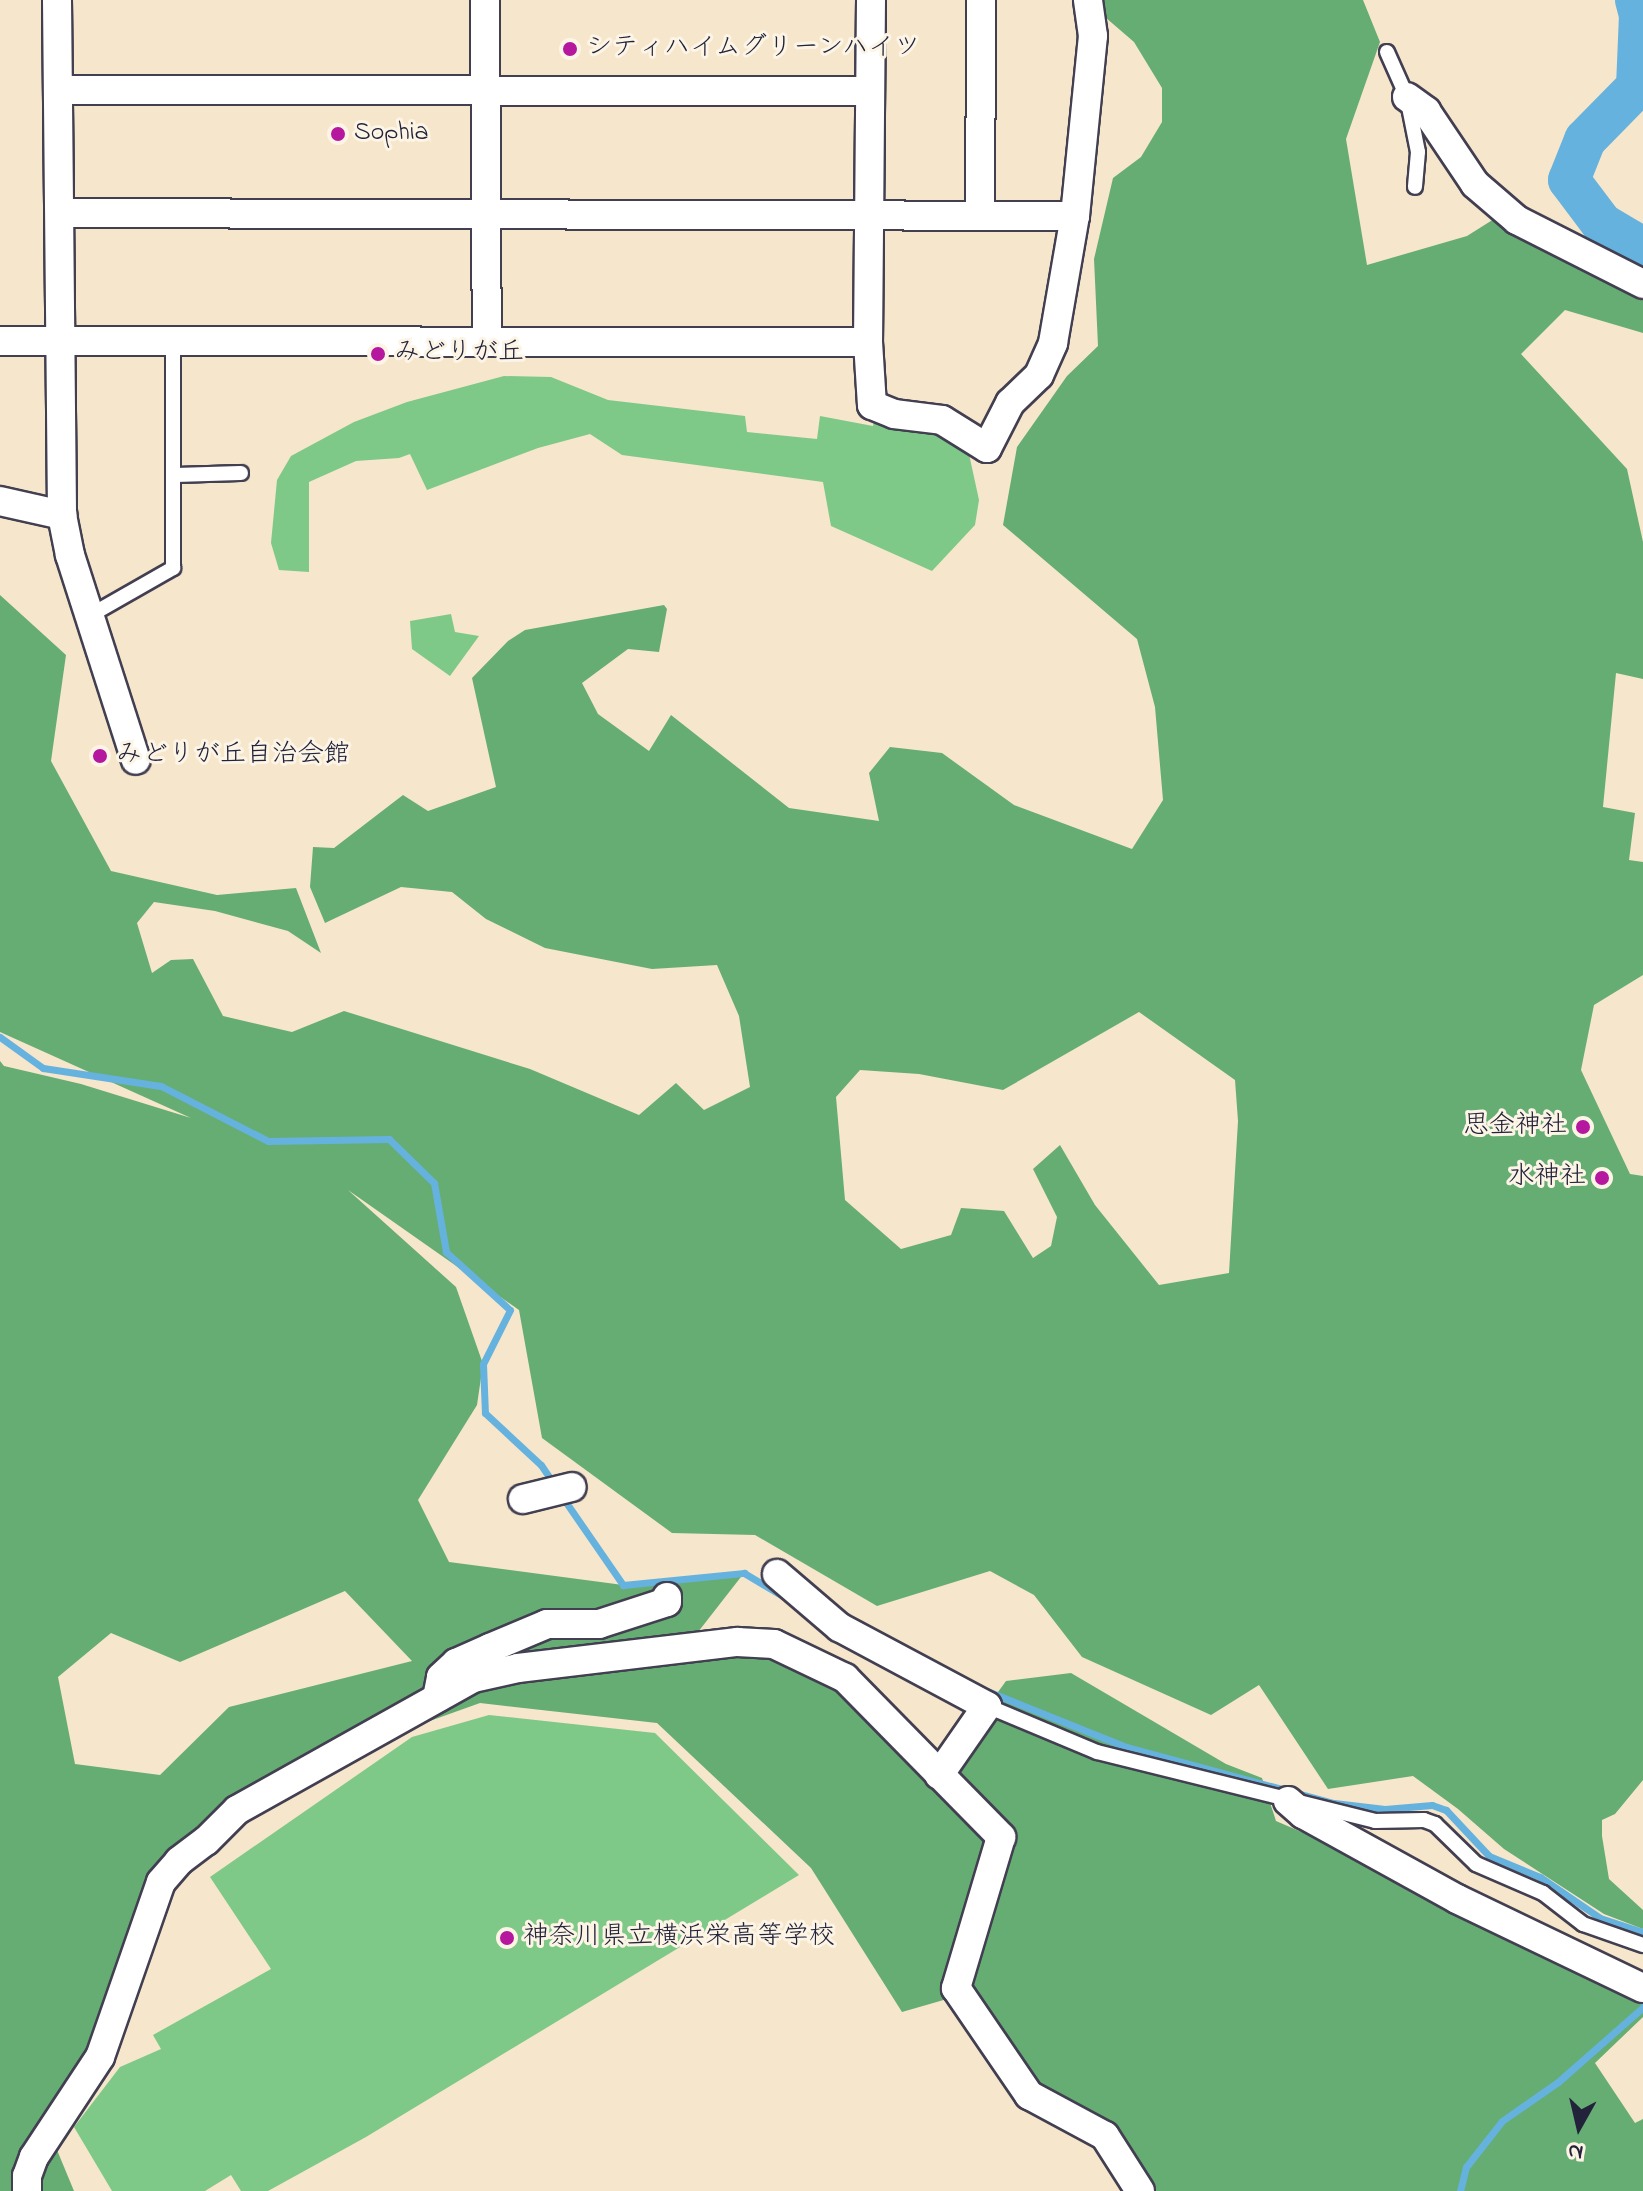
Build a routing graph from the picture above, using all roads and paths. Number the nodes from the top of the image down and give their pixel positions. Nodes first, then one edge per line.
1 (57, 0) edge
2 (485, 0) edge
3 (871, 0) edge
4 (981, 0) edge
5 (1088, 0) edge
6 (1387, 52) dead end
7 (59, 90) junction
8 (486, 90) junction
9 (870, 91) junction
10 (1407, 97) junction
11 (1415, 187) dead end
12 (60, 213) junction
13 (487, 214) junction
14 (869, 215) junction
15 (980, 216) junction
16 (1075, 216) junction
17 (1643, 284) edge
18 (59, 340) junction
19 (173, 340) junction
20 (487, 340) junction
21 (0, 341) edge
22 (868, 342) junction
23 (241, 473) dead end
24 (175, 475) junction
25 (0, 501) edge
26 (62, 515) junction
27 (89, 616) junction
28 (136, 760) dead end
29 (571, 1488) dead end
30 (532, 1497) dead end
31 (784, 1579) dead end
32 (667, 1597) dead end
33 (437, 1698) junction
34 (987, 1706) junction
35 (939, 1775) junction
36 (1288, 1801) junction
37 (1643, 1945) edge
38 (1642, 1988) edge
39 (27, 2191) edge
40 (1140, 2191) edge

1 - 7 street
2 - 8 street
3 - 9 street
4 - 15 street
5 - 16 street
6 - 10 lane
7 - 8 street
7 - 12 street
8 - 9 street
8 - 13 street
9 - 14 street
10 - 11 lane
10 - 17 street
12 - 13 street
12 - 18 street
13 - 14 street
13 - 20 street
14 - 15 street
14 - 22 street
15 - 16 street
16 - 22 street
18 - 19 street
18 - 21 street
18 - 26 street
19 - 20 street
19 - 24 lane
20 - 22 street
23 - 24 lane
24 - 27 lane
25 - 26 street
26 - 27 street
27 - 28 street
29 - 30 street
31 - 34 street
32 - 33 street
33 - 35 street
33 - 39 street
34 - 35 street
34 - 36 lane
35 - 40 street
36 - 37 lane
36 - 38 street

